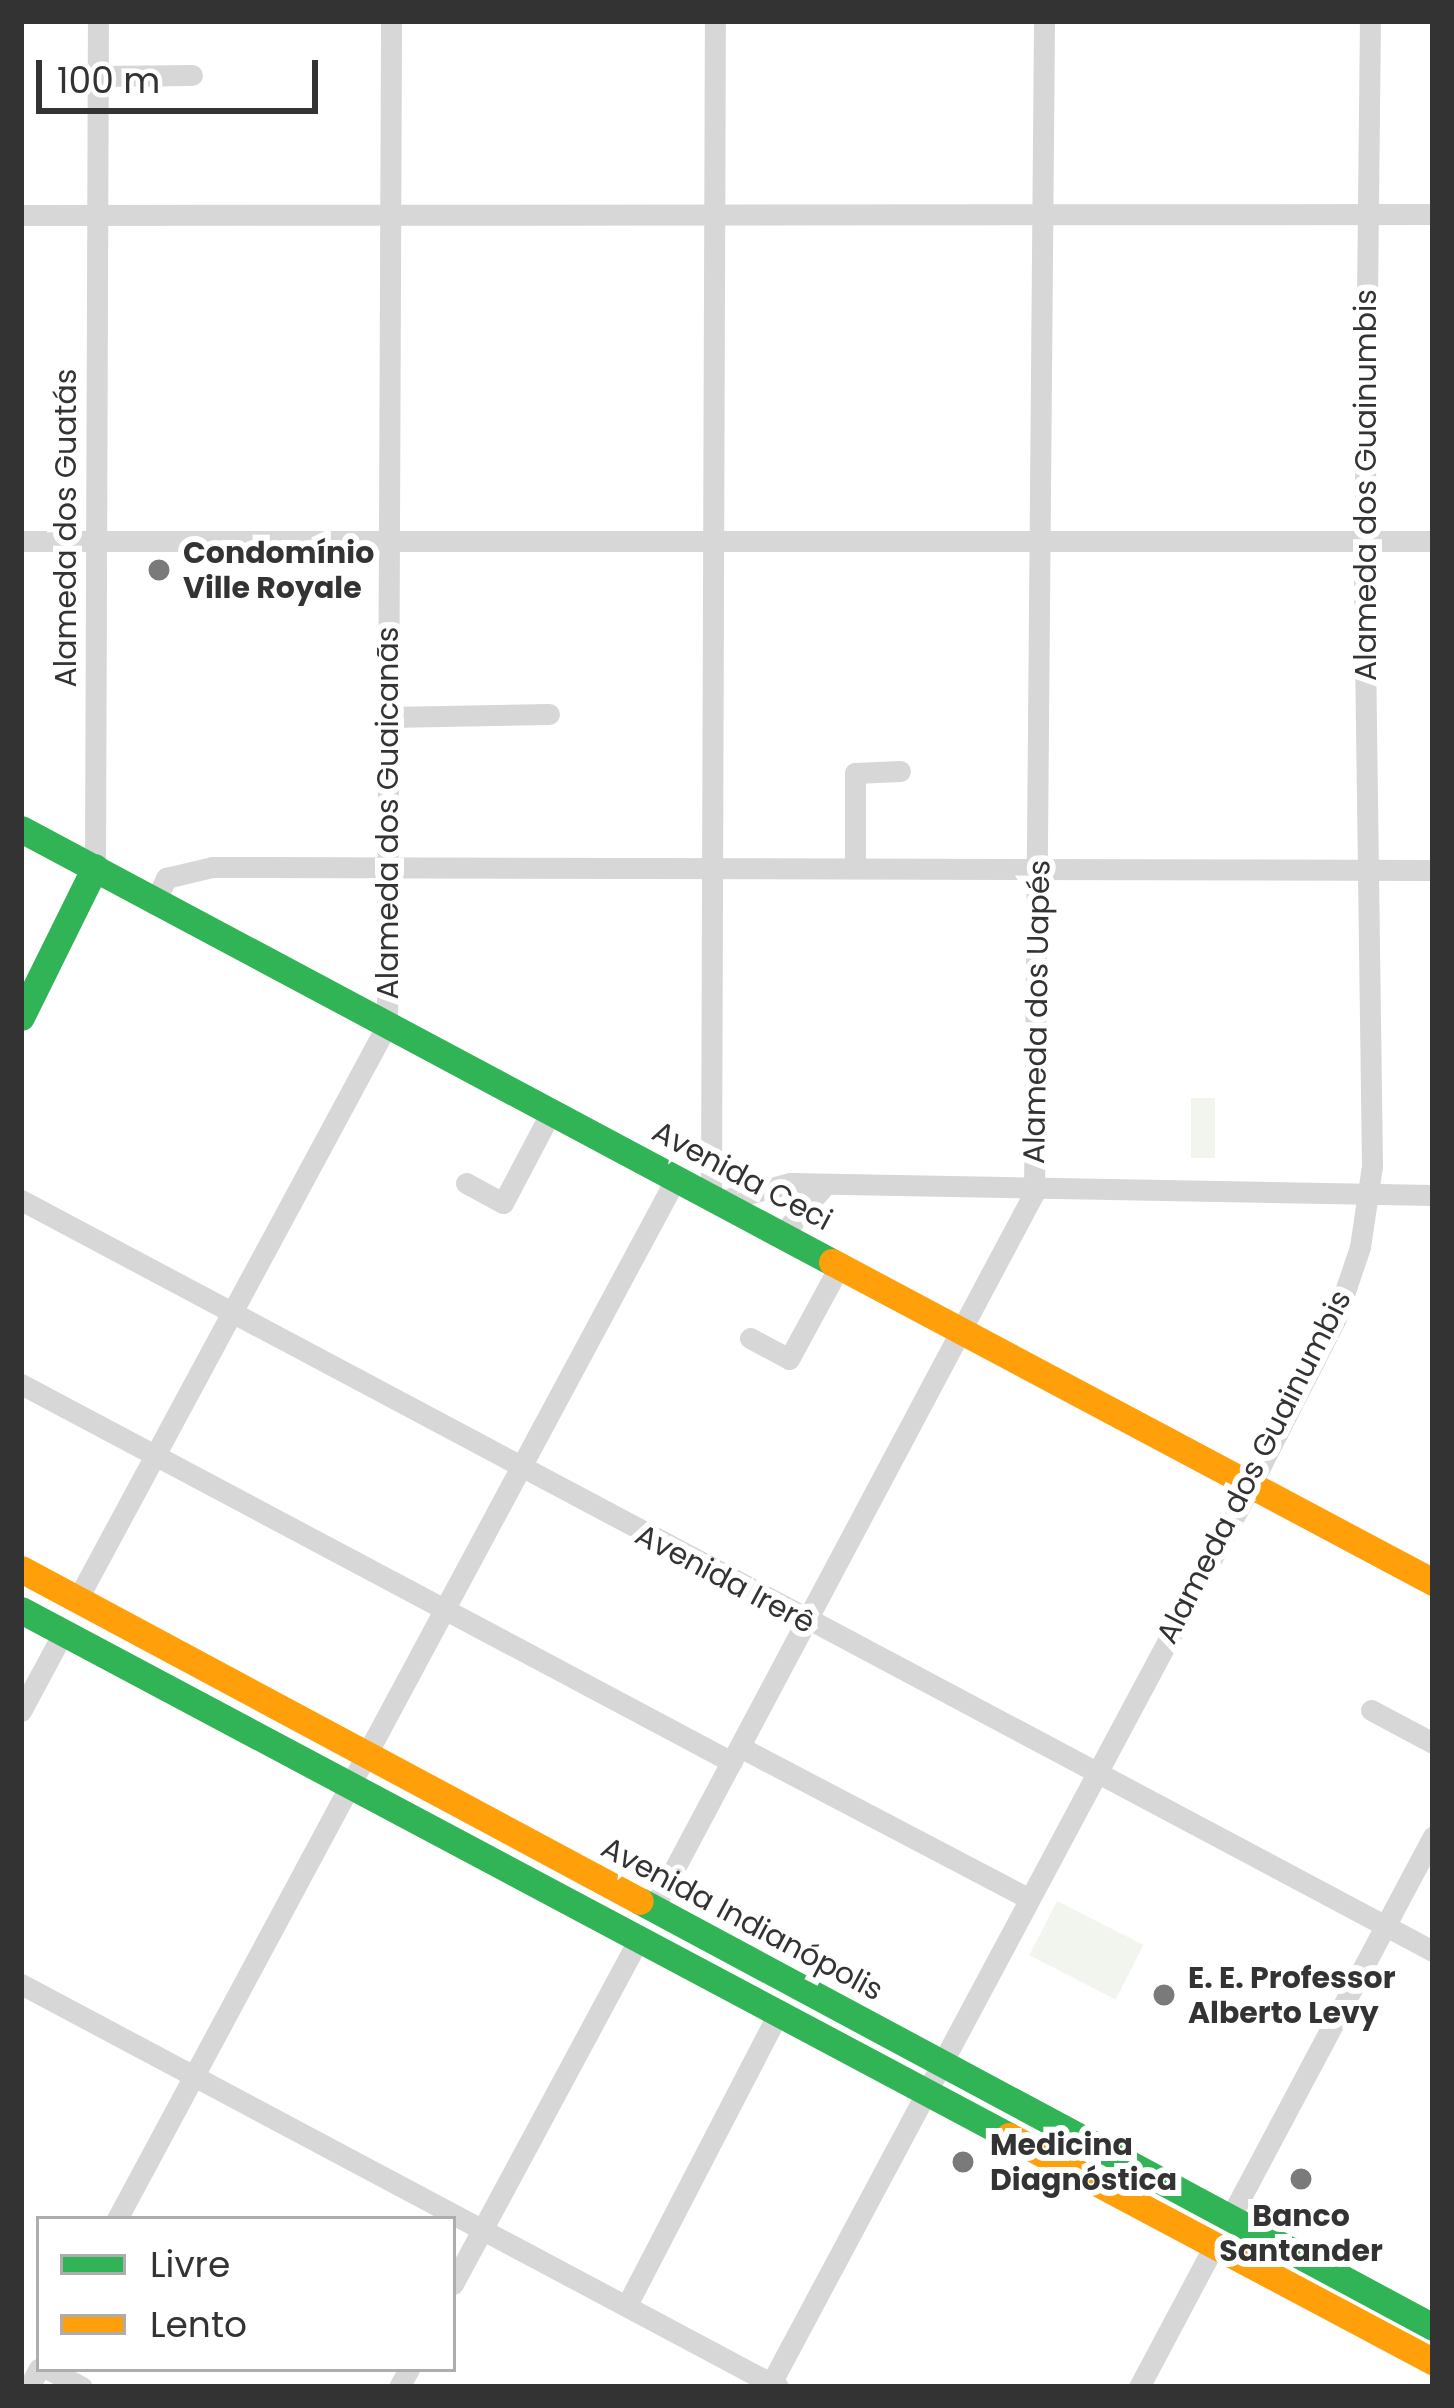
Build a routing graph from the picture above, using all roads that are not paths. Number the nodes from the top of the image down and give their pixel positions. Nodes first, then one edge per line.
1 (98, 21) edge
2 (391, 21) edge
3 (716, 21) edge
4 (1044, 21) edge
5 (1370, 21) edge
6 (192, 75) dead end
7 (98, 76) junction
8 (1042, 214) junction
9 (1367, 214) junction
10 (1433, 214) edge
11 (21, 215) edge
12 (390, 215) junction
13 (99, 216) junction
14 (715, 216) junction
15 (21, 541) edge
16 (98, 541) junction
17 (389, 541) junction
18 (715, 541) junction
19 (1041, 541) junction
20 (1365, 542) junction
21 (1433, 542) edge
22 (550, 714) dead end
23 (388, 717) junction
24 (900, 771) dead end
25 (21, 829) edge
26 (388, 865) junction
27 (95, 867) junction
28 (715, 867) junction
29 (855, 867) junction
30 (1040, 867) junction
31 (1433, 870) edge
32 (1366, 871) junction
33 (154, 904) junction
34 (21, 1017) edge
35 (387, 1025) junction
36 (551, 1112) junction
37 (676, 1178) junction
38 (466, 1183) dead end
39 (826, 1184) junction
40 (1034, 1193) junction
41 (1433, 1195) edge
42 (1370, 1196) junction
43 (715, 1199) junction
44 (21, 1200) edge
45 (783, 1233) junction
46 (840, 1265) junction
47 (231, 1311) junction
48 (963, 1328) junction
49 (750, 1338) dead end
50 (21, 1384) edge
51 (154, 1456) junction
52 (519, 1470) junction
53 (1251, 1485) junction
54 (21, 1569) edge
55 (1433, 1582) edge
56 (77, 1600) junction
57 (21, 1610) edge
58 (444, 1610) junction
59 (808, 1622) junction
60 (63, 1633) junction
61 (1371, 1710) dead end
62 (21, 1711) edge
63 (1433, 1743) edge
64 (736, 1754) junction
65 (365, 1756) junction
66 (1094, 1775) junction
67 (349, 1788) junction
68 (1433, 1837) edge
69 (1028, 1898) junction
70 (653, 1909) junction
71 (1385, 1926) junction
72 (639, 1938) junction
73 (1433, 1952) edge
74 (21, 1984) edge
75 (780, 2010) junction
76 (943, 2064) junction
77 (192, 2074) junction
78 (928, 2090) junction
79 (119, 2216) edge
80 (1231, 2218) junction
81 (482, 2228) junction
82 (1215, 2244) junction
83 (456, 2278) edge
84 (627, 2305) junction
85 (1433, 2327) edge
86 (1433, 2361) edge
87 (54, 2372) edge
88 (773, 2386) edge
89 (82, 2387) edge
90 (1138, 2387) edge

1 - 7 street, Alameda dos Guatás
2 - 12 street, Alameda dos Guaicanãs
3 - 14 street
4 - 8 street, Alameda dos Uapés
5 - 9 street, Alameda dos Guainumbis
6 - 7 street
7 - 13 street, Alameda dos Guatás
8 - 9 street
8 - 14 street
8 - 19 street, Alameda dos Uapés
9 - 10 street
9 - 20 street, Alameda dos Guainumbis
11 - 13 street
12 - 13 street
12 - 14 street
12 - 17 street, Alameda dos Guaicanãs
13 - 16 street, Alameda dos Guatás
14 - 18 street
15 - 16 street
16 - 17 street
16 - 27 street, Alameda dos Guatás
17 - 18 street
17 - 23 street, Alameda dos Guaicanãs
18 - 19 street
18 - 28 street
19 - 20 street
19 - 30 street, Alameda dos Uapés
20 - 21 street
20 - 32 street, Alameda dos Guainumbis
22 - 23 street
23 - 26 street, Alameda dos Guaicanãs
24 - 29 street
25 - 27 main road, Avenida Ceci
26 - 28 street
26 - 33 street
26 - 35 street, Alameda dos Guaicanãs
27 - 33 main road, Avenida Ceci
27 - 34 main road, Alameda dos Guatás
28 - 29 street
28 - 43 street
29 - 30 street
30 - 32 street
30 - 40 street, Alameda dos Uapés
31 - 32 street
32 - 42 street, Alameda dos Guainumbis
33 - 35 main road, Avenida Ceci
35 - 36 main road, Avenida Ceci
35 - 47 street, Alameda dos Guaicanãs
36 - 37 main road, Avenida Ceci
36 - 38 street
37 - 43 main road, Avenida Ceci
37 - 52 street
39 - 40 street
39 - 43 street
39 - 45 street
40 - 42 street
40 - 48 street, Alameda dos Uapés
41 - 42 street
42 - 53 street, Alameda dos Guainumbis
43 - 45 main road, Avenida Ceci
44 - 47 street, Avenida Irerê
45 - 46 main road, Avenida Ceci
46 - 48 main road, Avenida Ceci
46 - 49 street
47 - 51 street, Alameda dos Guaicanãs
47 - 52 street, Avenida Irerê
48 - 53 main road, Avenida Ceci
48 - 59 street, Alameda dos Uapés
50 - 51 street
51 - 56 street, Alameda dos Guaicanãs
51 - 58 street
52 - 58 street
52 - 59 street, Avenida Irerê
53 - 55 main road, Avenida Ceci
53 - 66 street, Alameda dos Guainumbis
54 - 56 main road, Avenida Indianópolis
56 - 65 main road, Avenida Indianópolis
57 - 60 main road, Avenida Indianópolis
58 - 64 street
58 - 65 street
59 - 64 street, Alameda dos Uapés
59 - 66 street, Avenida Irerê
60 - 62 street
60 - 67 main road, Avenida Indianópolis
61 - 63 street
64 - 69 street
64 - 70 street, Alameda dos Uapés
65 - 67 street
65 - 70 main road, Avenida Indianópolis
66 - 69 street, Alameda dos Guainumbis
66 - 71 street, Avenida Irerê
67 - 72 main road, Avenida Indianópolis
67 - 77 street
68 - 71 street
69 - 76 street, Alameda dos Guainumbis
70 - 76 main road, Avenida Indianópolis
71 - 73 street, Avenida Irerê
71 - 80 street
72 - 75 main road, Avenida Indianópolis
72 - 81 street
74 - 77 street
75 - 78 main road, Avenida Indianópolis
75 - 84 street
76 - 78 street, Alameda dos Guainumbis
76 - 80 main road, Avenida Indianópolis
77 - 79 street
77 - 81 street
78 - 82 main road, Avenida Indianópolis
78 - 88 street, Alameda dos Guainumbis
80 - 85 main road, Avenida Indianópolis
81 - 83 street
81 - 84 street
82 - 86 main road, Avenida Indianópolis
82 - 90 street
84 - 88 street
87 - 89 street

